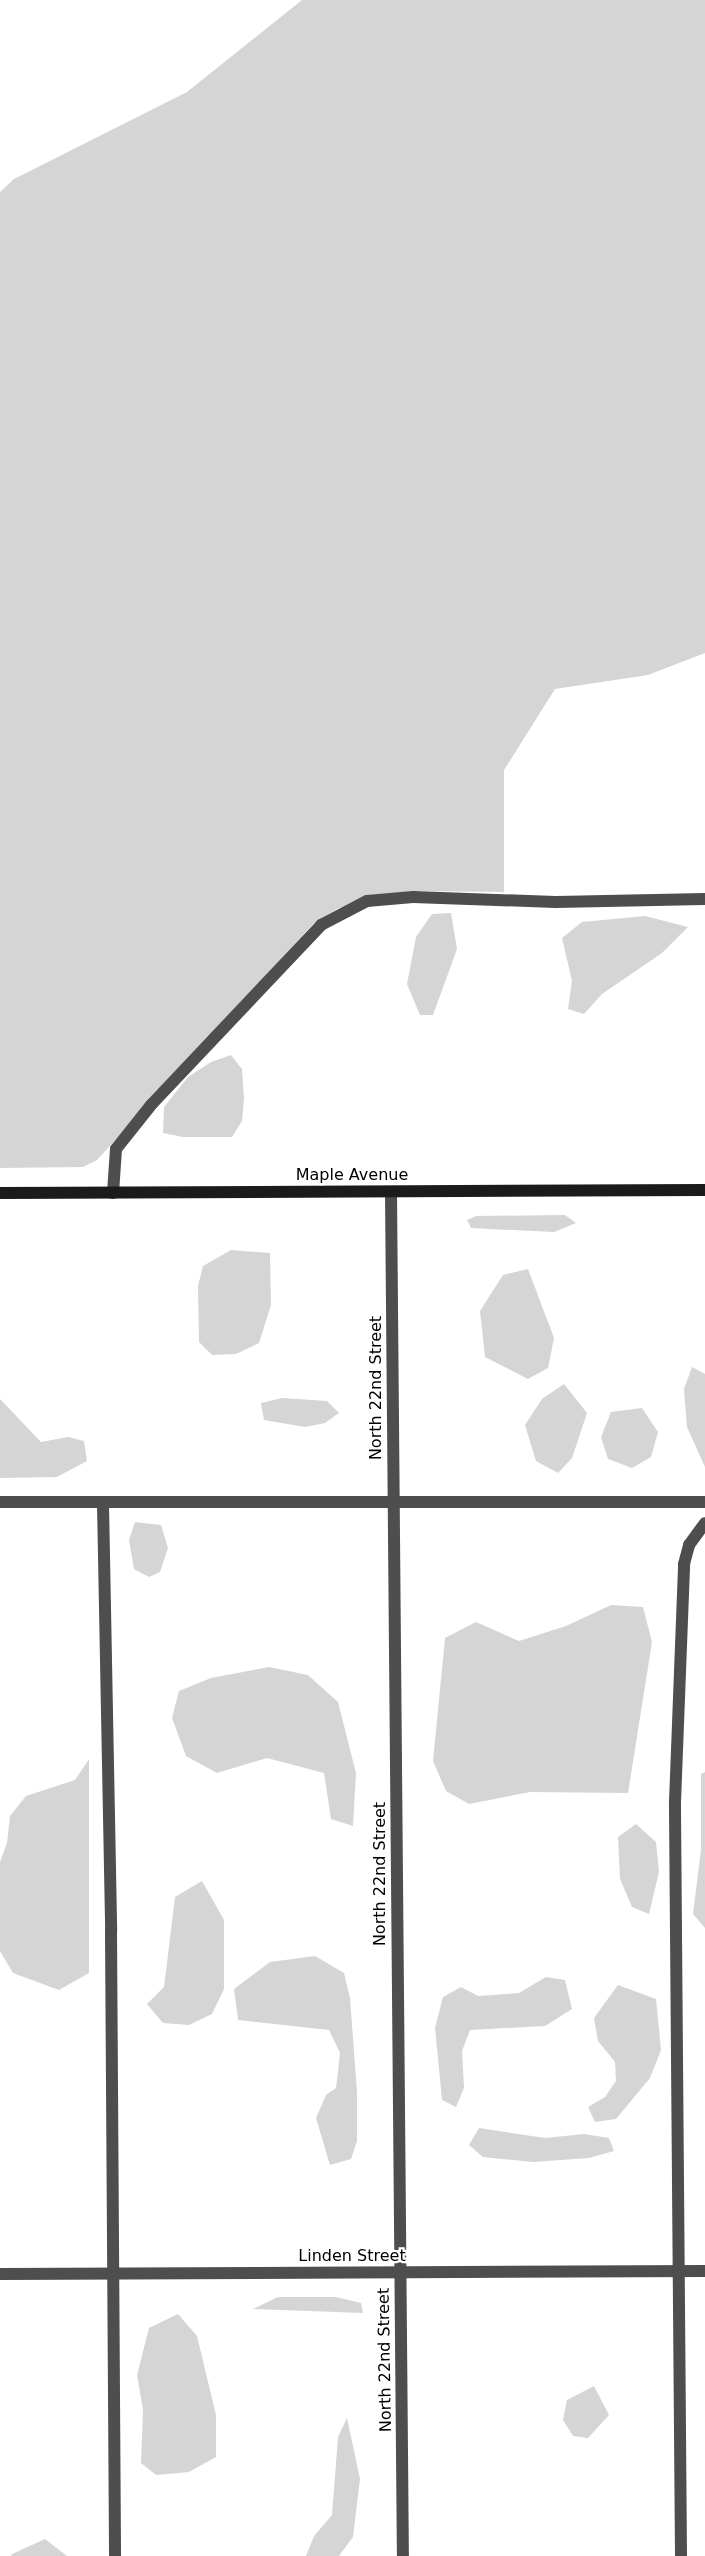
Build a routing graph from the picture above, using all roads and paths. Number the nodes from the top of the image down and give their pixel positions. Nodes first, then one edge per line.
1 (705, 899) edge
2 (705, 1190) edge
3 (391, 1192) junction
4 (113, 1193) junction
5 (0, 1194) edge
6 (0, 1502) edge
7 (394, 1502) junction
8 (705, 1502) edge
9 (103, 1504) junction
10 (705, 1523) edge
11 (680, 2271) junction
12 (705, 2271) edge
13 (400, 2273) junction
14 (0, 2274) edge
15 (111, 2274) junction
16 (115, 2556) edge
17 (403, 2556) edge
18 (681, 2556) edge

1 - 4 street
2 - 3 main road, Maple Avenue
3 - 4 main road, Maple Avenue
3 - 7 street, North 22nd Street
4 - 5 main road, Maple Avenue
6 - 9 street
7 - 8 street
7 - 9 street
7 - 13 street, North 22nd Street
9 - 15 street
10 - 11 street
11 - 12 street, Linden Street
11 - 13 street, Linden Street
11 - 18 street
13 - 15 street, Linden Street
13 - 17 street, North 22nd Street
14 - 15 street, Linden Street
15 - 16 street

